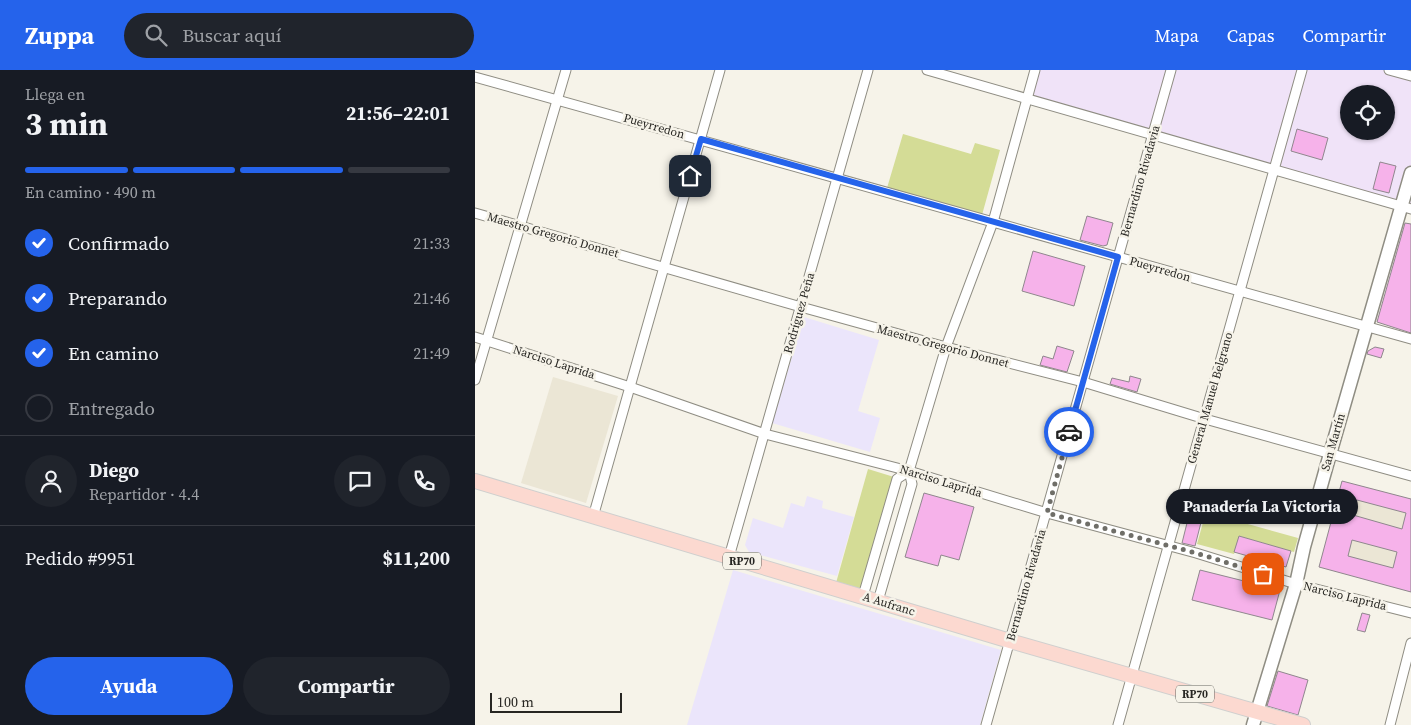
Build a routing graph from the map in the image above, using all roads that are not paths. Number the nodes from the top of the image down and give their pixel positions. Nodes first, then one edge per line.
1 (566, 70) edge
2 (720, 70) edge
3 (868, 70) edge
4 (927, 70) edge
5 (1035, 70) edge
6 (1171, 70) edge
7 (1302, 70) edge
8 (1389, 70) edge
9 (1411, 76) edge
10 (475, 77) edge
11 (557, 99) junction
12 (1027, 99) junction
13 (1153, 135) junction
14 (701, 139) junction
15 (1274, 170) junction
16 (1411, 172) edge
17 (838, 178) junction
18 (1406, 207) edge
19 (475, 213) edge
20 (993, 222) junction
21 (520, 225) junction
22 (1118, 257) junction
23 (663, 267) junction
24 (1240, 292) junction
25 (801, 307) junction
26 (1367, 326) junction
27 (475, 337) edge
28 (1411, 339) edge
29 (486, 340) junction
30 (946, 347) junction
31 (475, 380) edge
32 (1083, 382) junction
33 (629, 386) junction
34 (1205, 419) junction
35 (765, 434) junction
36 (1330, 454) junction
37 (909, 471) junction
38 (1411, 476) edge
39 (475, 482) edge
40 (1047, 513) junction
41 (593, 517) junction
42 (1169, 547) junction
43 (729, 557) junction
44 (1296, 584) junction
45 (863, 596) junction
46 (878, 601) junction
47 (1411, 613) edge
48 (1010, 641) junction
49 (1411, 643) edge
50 (1132, 676) junction
51 (1255, 718) edge
52 (986, 725) edge
53 (1118, 725) edge
54 (1303, 725) edge
55 (1390, 725) edge

1 - 11 street
2 - 14 street
3 - 17 street, Rodríguez Peña
4 - 12 street
5 - 12 street
6 - 13 street, Bernardino Rivadavia
7 - 15 street, General Manuel Belgrano
8 - 9 street
10 - 11 street, Pueyrredon
11 - 14 street, Pueyrredon
11 - 21 street
12 - 13 street
12 - 20 street
13 - 15 street
13 - 22 street, Bernardino Rivadavia
14 - 17 street, Pueyrredon
14 - 23 street
15 - 18 street
15 - 24 street, General Manuel Belgrano
16 - 18 main road, San Martín
17 - 20 street, Pueyrredon
17 - 25 street, Rodríguez Peña
18 - 26 main road, San Martín
19 - 21 street, Maestro Gregorio Donnet
20 - 22 street, Pueyrredon
20 - 30 street
21 - 23 street, Maestro Gregorio Donnet
21 - 29 street
22 - 24 street, Pueyrredon
22 - 32 street, Bernardino Rivadavia
23 - 25 street, Maestro Gregorio Donnet
23 - 33 street
24 - 26 street, Pueyrredon
24 - 34 street, General Manuel Belgrano
25 - 30 street, Maestro Gregorio Donnet
25 - 35 street, Rodríguez Peña
26 - 28 street, Pueyrredon
26 - 36 main road, San Martín
27 - 29 street, Narciso Laprida
29 - 31 street
29 - 33 street, Narciso Laprida
30 - 32 street, Maestro Gregorio Donnet
30 - 37 street
32 - 34 street, Maestro Gregorio Donnet
32 - 40 street, Bernardino Rivadavia
33 - 35 street, Narciso Laprida
33 - 41 street
34 - 36 street, Maestro Gregorio Donnet
34 - 42 street, General Manuel Belgrano
35 - 37 street, Narciso Laprida
35 - 43 street, Rodríguez Peña
36 - 38 street, Maestro Gregorio Donnet
36 - 44 main road, San Martín
37 - 40 street, Narciso Laprida
37 - 45 street
37 - 46 street
39 - 41 main road, A Aufranc / RP70
40 - 42 street, Narciso Laprida
40 - 48 street, Bernardino Rivadavia
41 - 43 main road, A Aufranc / RP70
42 - 44 street, Narciso Laprida
42 - 50 street, General Manuel Belgrano
43 - 45 main road, A Aufranc / RP70
44 - 47 street, Narciso Laprida
44 - 51 main road, San Martín
45 - 46 main road, A Aufranc / RP70
46 - 48 main road, A Aufranc / RP70
48 - 50 main road, A Aufranc / RP70
48 - 52 street, Bernardino Rivadavia
49 - 55 street
50 - 51 main road, A Aufranc / RP70
50 - 53 street, General Manuel Belgrano
51 - 54 main road, A Aufranc / RP70

